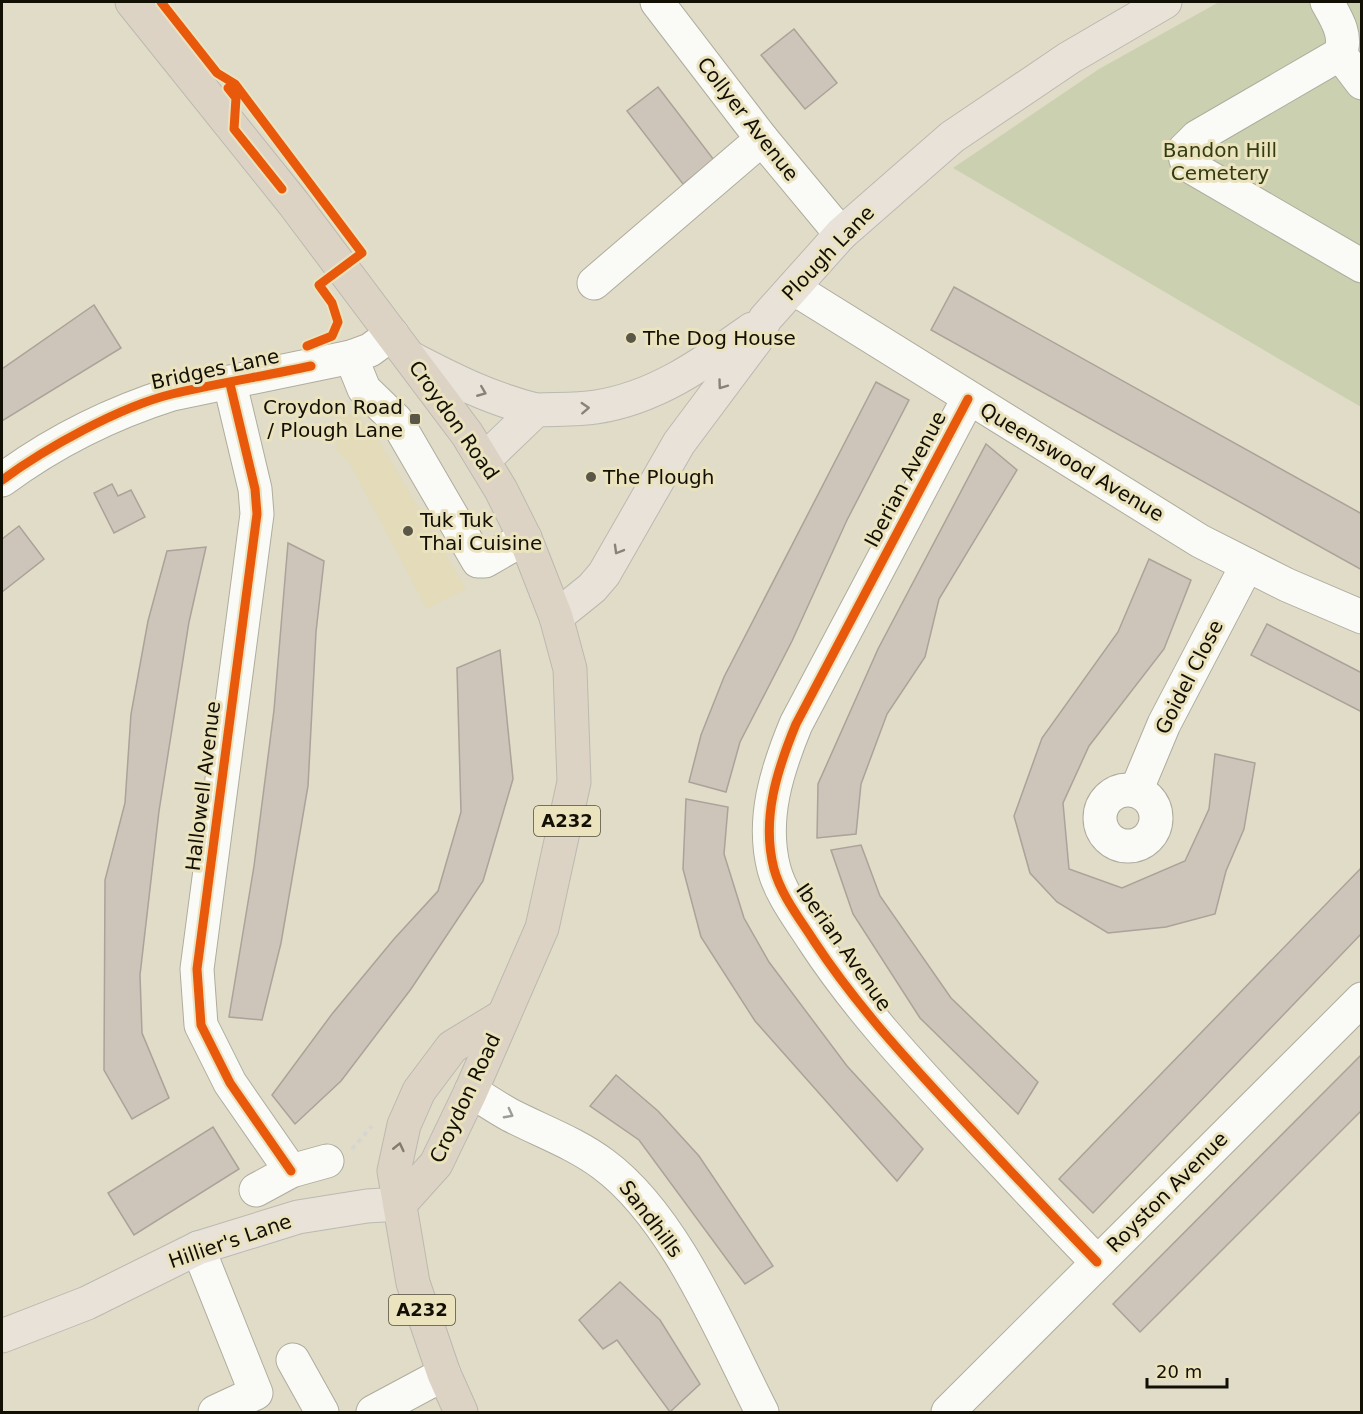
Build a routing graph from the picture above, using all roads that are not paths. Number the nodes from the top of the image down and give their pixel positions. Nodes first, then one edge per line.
1 (132, 2) edge
2 (657, 2) edge
3 (1165, 2) edge
4 (1327, 2) edge
5 (1340, 54) junction
6 (1362, 83) edge
7 (762, 138) junction
8 (841, 234) junction
9 (1362, 266) edge
10 (594, 283) dead end
11 (793, 288) junction
12 (765, 319) junction
13 (401, 346) junction
14 (351, 357) junction
15 (230, 384) junction
16 (655, 390) junction
17 (968, 399) junction
18 (536, 410) junction
19 (696, 421) junction
20 (484, 460) junction
21 (2, 480) edge
22 (525, 538) junction
23 (1247, 565) junction
24 (556, 617) junction
25 (1362, 617) edge
26 (1136, 791) dead end
27 (1362, 999) edge
28 (503, 1016) junction
29 (471, 1091) junction
30 (327, 1161) road end
31 (291, 1171) junction
32 (256, 1190) dead end
33 (400, 1204) junction
34 (198, 1248) junction
35 (1097, 1262) junction
36 (2, 1336) edge
37 (293, 1360) dead end
38 (444, 1374) junction
39 (215, 1413) edge
40 (322, 1413) edge
41 (373, 1413) edge
42 (461, 1413) edge
43 (762, 1413) edge
44 (948, 1413) edge

1 - 13 highway, Croydon Road / A232
2 - 7 street, Collyer Avenue
3 - 8 main road, Plough Lane
4 - 5 street
5 - 6 street
5 - 9 street
7 - 8 street, Collyer Avenue
7 - 10 street
8 - 11 main road, Plough Lane
11 - 12 main road, Plough Lane
11 - 17 street, Queenswood Avenue
12 - 16 main road
12 -> 19 main road, Plough Lane
13 - 14 street, Bridges Lane
13 -> 18 main road
13 - 20 highway, Croydon Road / A232
14 - 15 street, Bridges Lane
14 - 22 street
15 - 21 street, Bridges Lane
15 - 31 street, Hallowell Avenue
18 -> 16 main road
16 - 19 main road
17 - 23 street, Queenswood Avenue
17 - 35 street, Iberian Avenue
18 - 20 main road
19 -> 24 main road, Plough Lane
20 - 22 highway, Croydon Road / A232
22 - 24 highway, Croydon Road / A232
23 - 25 street, Queenswood Avenue
23 - 26 street, Goidel Close
24 - 28 highway, Croydon Road / A232
27 - 35 street, Royston Avenue
28 - 29 highway, Croydon Road / A232
33 -> 28 highway, Croydon Road / A232
29 - 33 highway, Croydon Road / A232
29 -> 43 street, Sandhills
30 - 31 street
31 - 32 street
33 - 34 main road, Hillier's Lane
33 - 38 highway, Croydon Road / A232
34 - 36 main road, Hillier's Lane
34 - 39 street
35 - 44 street, Royston Avenue
37 - 40 street
38 - 41 street
38 - 42 highway, Croydon Road / A232

